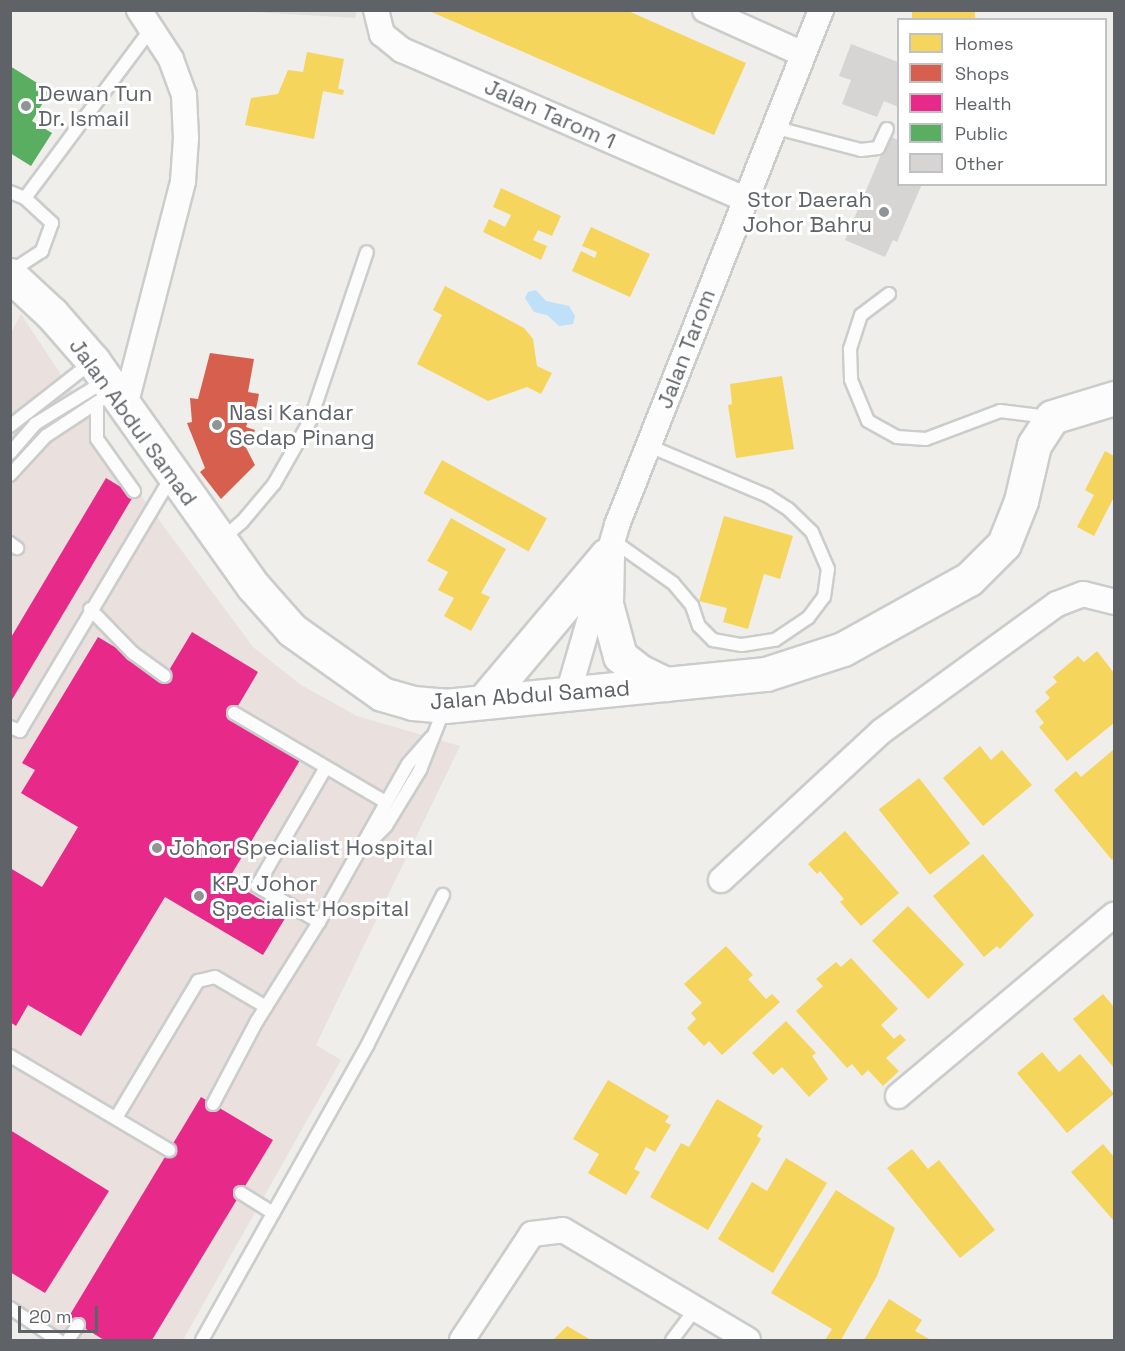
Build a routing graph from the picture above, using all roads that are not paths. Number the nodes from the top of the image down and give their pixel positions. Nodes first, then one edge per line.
1 (376, 10) edge
2 (705, 10) edge
3 (821, 10) edge
4 (146, 18) edge
5 (803, 54) junction
6 (773, 127) junction
7 (887, 129) dead end
8 (10, 192) edge
9 (25, 198) junction
10 (744, 199) junction
11 (367, 252) dead end
12 (12, 279) edge
13 (889, 294) dead end
14 (107, 389) junction
15 (1114, 398) edge
16 (1052, 417) junction
17 (10, 426) edge
18 (649, 446) junction
19 (10, 453) edge
20 (10, 475) edge
21 (172, 475) junction
22 (134, 491) dead end
23 (220, 541) junction
24 (610, 547) junction
25 (1114, 602) edge
26 (90, 609) junction
27 (165, 676) dead end
28 (666, 684) junction
29 (568, 694) junction
30 (483, 702) junction
31 (445, 706) junction
32 (234, 712) dead end
33 (10, 727) edge
34 (431, 738) junction
35 (325, 769) junction
36 (386, 802) junction
37 (361, 850) junction
38 (721, 880) dead end
39 (443, 895) dead end
40 (1114, 915) edge
41 (319, 922) junction
42 (266, 1007) junction
43 (10, 1056) edge
44 (898, 1096) dead end
45 (213, 1104) dead end
46 (116, 1118) junction
47 (169, 1150) dead end
48 (241, 1193) dead end
49 (273, 1213) junction
50 (10, 1308) edge
51 (696, 1308) junction
52 (78, 1325) dead end
53 (57, 1341) edge
54 (68, 1341) edge
55 (202, 1341) edge
56 (462, 1341) edge
57 (672, 1341) edge
58 (748, 1341) edge

1 - 10 street, Jalan Tarom 1
2 - 5 street
3 - 5 street, Jalan Tarom
4 - 9 lane
4 - 14 street
5 - 6 street, Jalan Tarom
6 - 7 lane
6 - 10 street, Jalan Tarom
8 - 9 lane
9 - 12 lane
10 - 18 street, Jalan Tarom
11 - 23 lane
12 - 14 street, Jalan Abdul Samad
13 - 16 lane
14 - 17 lane
14 - 19 lane
14 - 20 lane
14 - 21 street, Jalan Abdul Samad
14 - 22 lane
15 - 16 street
16 - 28 street, Jalan Abdul Samad
18 - 24 street, Jalan Tarom
18 - 24 lane
21 - 23 street, Jalan Abdul Samad
21 - 26 lane
23 - 31 street, Jalan Abdul Samad
24 - 28 street
24 - 29 street, Jalan Tarom
24 - 30 street
25 - 38 street
26 - 27 lane
26 - 33 lane
28 - 29 street, Jalan Abdul Samad
29 - 30 street, Jalan Abdul Samad
30 - 31 street, Jalan Abdul Samad
31 - 34 lane
32 - 35 lane
34 - 36 lane
34 - 37 lane
35 - 36 lane
35 - 41 lane
36 - 37 lane
37 - 41 lane
39 - 49 lane
40 - 44 street
41 - 42 lane
42 - 45 lane
42 - 46 lane
43 - 46 lane
46 - 47 lane
48 - 49 lane
49 - 55 lane
50 - 53 lane
51 - 56 street
51 - 57 lane
51 - 58 street
52 - 54 lane

